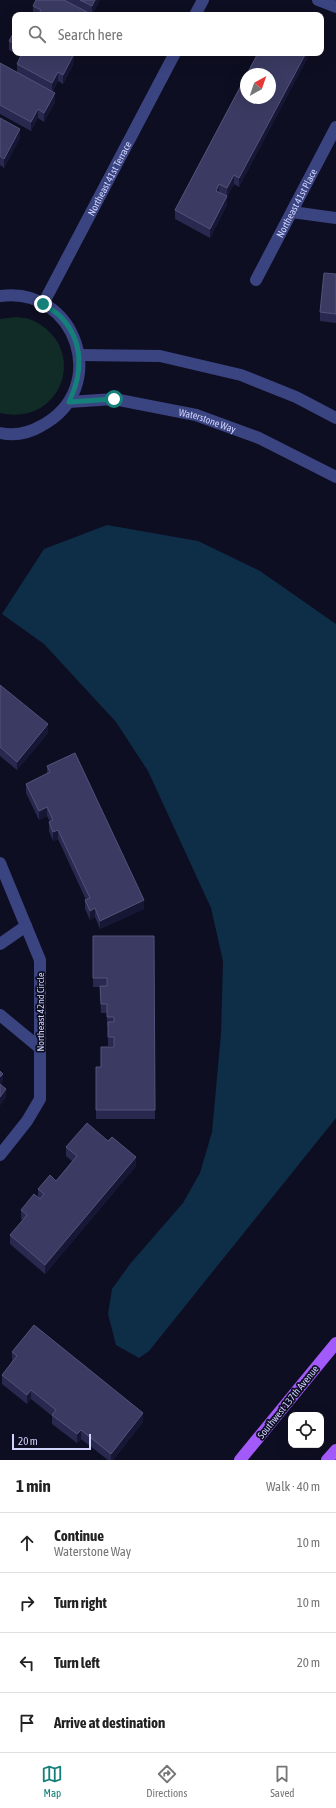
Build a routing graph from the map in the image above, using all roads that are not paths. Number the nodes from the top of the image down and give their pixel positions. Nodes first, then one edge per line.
1 (203, 0) edge
2 (318, 0) edge
3 (336, 7) edge
4 (197, 12) edge
5 (173, 56) edge
6 (336, 127) edge
7 (292, 212) junction
8 (336, 218) edge
9 (256, 280) dead end
10 (0, 296) edge
11 (43, 304) junction
12 (79, 355) junction
13 (69, 402) junction
14 (336, 418) edge
15 (0, 433) edge
16 (336, 478) edge
17 (0, 863) edge
18 (26, 926) junction
19 (0, 944) edge
20 (0, 1015) edge
21 (40, 1048) junction
22 (0, 1155) edge
23 (336, 1343) edge
24 (336, 1450) edge
25 (240, 1460) edge
26 (327, 1460) edge

1 - 4 street
2 - 3 street
5 - 11 street, Northeast 41st Terrace
6 - 7 street, Northeast 41st Place
7 - 8 street
7 - 9 street, Northeast 41st Place
10 - 11 street
11 - 12 street
12 - 13 street
12 - 14 street
13 - 15 street
13 - 16 street, Waterstone Way
17 - 18 street, Northeast 42nd Circle
18 - 19 street
18 - 21 street, Northeast 42nd Circle
20 - 21 street
21 - 22 street, Northeast 42nd Circle
23 - 25 main road, Southwest 137th Avenue
24 - 26 main road

